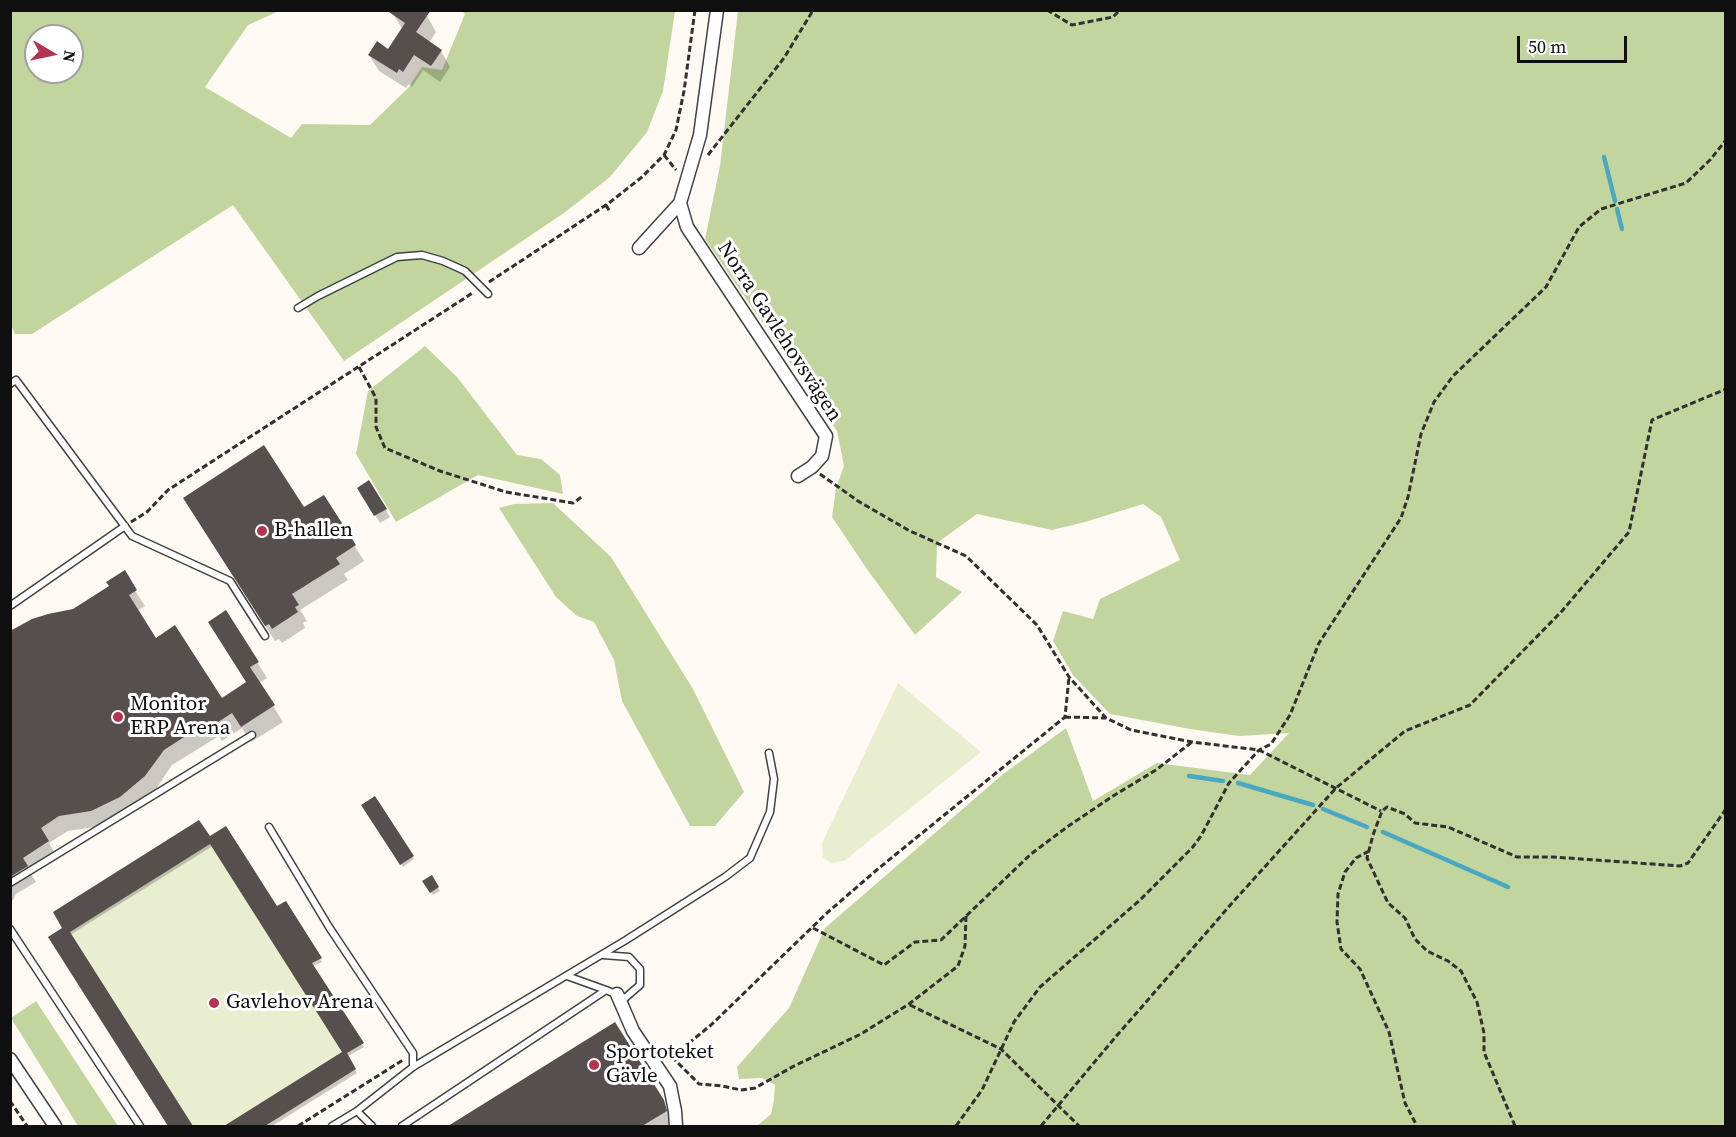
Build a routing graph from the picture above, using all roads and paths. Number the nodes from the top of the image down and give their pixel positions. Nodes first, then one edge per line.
1 (695, 10) edge
2 (717, 10) edge
3 (816, 10) edge
4 (1047, 10) edge
5 (1120, 10) edge
6 (1725, 140) edge
7 (707, 157) dead end
8 (680, 203) junction
9 (606, 205) junction
10 (610, 212) dead end
11 (639, 248) dead end
12 (482, 286) junction
13 (488, 294) dead end
14 (298, 308) dead end
15 (358, 367) junction
16 (10, 384) edge
17 (1725, 389) edge
18 (812, 467) junction
19 (798, 476) dead end
20 (584, 496) dead end
21 (125, 526) junction
22 (10, 606) edge
23 (265, 636) dead end
24 (1069, 677) junction
25 (1065, 717) junction
26 (1106, 718) junction
27 (252, 735) dead end
28 (1192, 742) junction
29 (1259, 750) junction
30 (769, 753) dead end
31 (1336, 788) junction
32 (1725, 809) edge
33 (1382, 811) junction
34 (269, 827) dead end
35 (1369, 851) junction
36 (10, 884) edge
37 (966, 916) junction
38 (812, 927) junction
39 (10, 929) edge
40 (601, 955) junction
41 (567, 976) junction
42 (612, 992) junction
43 (909, 1004) junction
44 (1001, 1049) junction
45 (413, 1053) junction
46 (10, 1059) edge
47 (413, 1067) junction
48 (10, 1101) edge
49 (1058, 1106) junction
50 (357, 1111) junction
51 (27, 1126) edge
52 (55, 1126) edge
53 (140, 1126) edge
54 (298, 1126) edge
55 (332, 1126) edge
56 (372, 1126) edge
57 (402, 1126) edge
58 (676, 1126) edge
59 (956, 1126) edge
60 (1041, 1126) edge
61 (1079, 1126) edge
62 (1418, 1126) edge
63 (1515, 1126) edge

1 - 9 path
2 - 8 street
3 - 7 path
4 - 5 path
6 - 29 path
8 - 11 street
8 - 18 street, Norra Gavlehovsvägen
9 - 10 path
9 - 12 path
12 - 13 lane
12 - 14 lane
12 - 15 path
15 - 20 path
15 - 21 path
16 - 21 lane
17 - 31 path
18 - 19 street
18 - 24 path
21 - 22 lane
21 - 23 lane
24 - 25 path
24 - 26 path
25 - 26 path
25 - 38 path
26 - 28 path
27 - 36 lane
28 - 29 path
28 - 37 path
29 - 31 path
29 - 44 path
30 - 40 lane
31 - 33 path
31 - 49 path
32 - 33 path
33 - 35 path
34 - 45 lane
35 - 62 path
35 - 63 path
37 - 38 path
37 - 43 path
38 - 43 path
39 - 53 lane
40 - 41 lane
40 - 42 lane
41 - 42 lane
41 - 47 lane
42 - 57 lane
42 - 58 street
43 - 44 path
44 - 49 path
44 - 59 path
45 - 47 lane
45 - 54 path
46 - 52 street
47 - 50 lane
48 - 51 path
49 - 60 path
49 - 61 path
50 - 55 lane
50 - 56 lane

